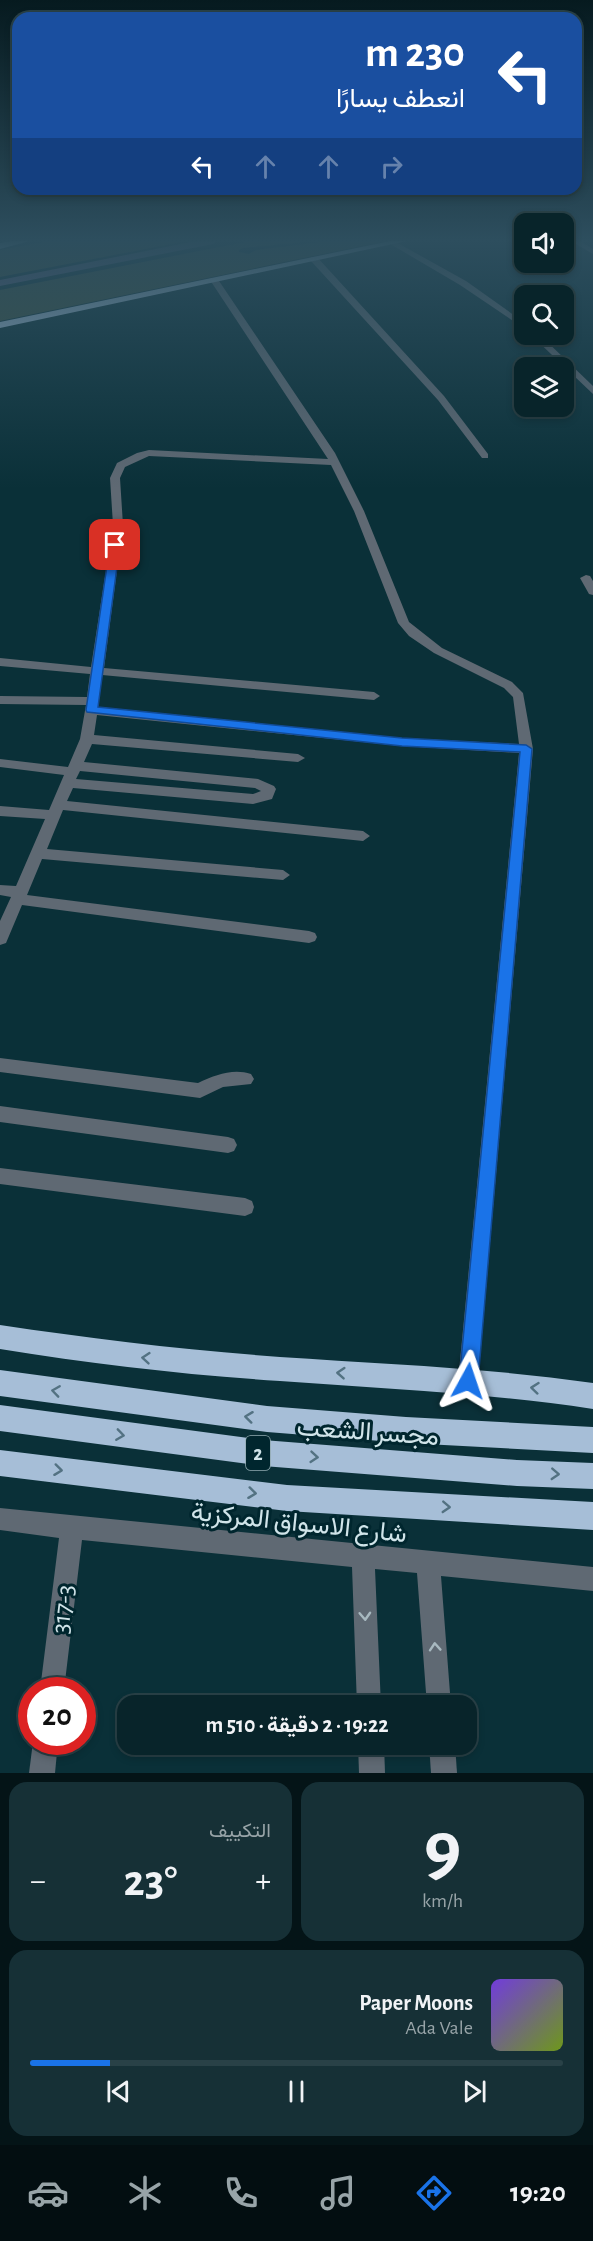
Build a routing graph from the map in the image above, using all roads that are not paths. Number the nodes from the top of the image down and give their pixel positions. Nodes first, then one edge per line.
1 (243, 324) edge
2 (373, 324) edge
3 (545, 345) edge
4 (593, 391) edge
5 (484, 456) dead end
6 (334, 462) junction
7 (586, 578) dead end
8 (593, 592) edge
9 (0, 662) edge
10 (97, 669) junction
11 (374, 696) dead end
12 (0, 700) edge
13 (92, 705) junction
14 (87, 739) junction
15 (526, 749) junction
16 (298, 758) dead end
17 (0, 763) edge
18 (71, 774) junction
19 (56, 810) junction
20 (0, 811) edge
21 (363, 836) dead end
22 (37, 853) junction
23 (283, 875) dead end
24 (0, 890) edge
25 (19, 895) junction
26 (309, 937) dead end
27 (0, 939) edge
28 (0, 1065) edge
29 (245, 1079) dead end
30 (0, 1114) edge
31 (228, 1145) dead end
32 (0, 1176) edge
33 (245, 1207) dead end
34 (0, 1337) edge
35 (468, 1381) junction
36 (0, 1383) edge
37 (593, 1396) edge
38 (0, 1418) edge
39 (593, 1440) edge
40 (0, 1462) edge
41 (593, 1476) edge
42 (593, 1516) edge
43 (0, 1519) edge
44 (72, 1528) junction
45 (363, 1558) junction
46 (428, 1563) junction
47 (593, 1580) edge
48 (54, 1677) edge
49 (369, 1695) edge
50 (438, 1695) edge
51 (44, 1755) edge
52 (371, 1755) edge
53 (443, 1755) edge
54 (42, 1773) edge
55 (372, 1773) edge
56 (444, 1773) edge

1 - 6 street
2 - 5 street
3 - 4 street
6 - 10 street
6 - 15 street
7 - 8 street
9 - 10 street
10 - 11 street
10 - 13 street
12 - 13 street
13 - 14 street
13 - 15 street
14 - 16 street
14 - 18 street
15 - 35 street
17 - 18 street
18 - 18 street
18 - 19 street
19 - 20 street
19 - 21 street
19 - 22 street
22 - 23 street
22 - 25 street
24 - 25 street
25 - 26 street
25 - 27 street
28 - 29 street
30 - 31 street
32 - 33 street
35 -> 34 highway
37 -> 35 highway
39 -> 36 highway, مجسر الشعب / 2
38 -> 41 highway, مجسر الشعب / 2
40 -> 42 highway
43 - 44 street, شارع الاسواق المركزية
44 - 45 street, شارع الاسواق المركزية
44 - 48 street, 317-3
45 - 46 street, شارع الاسواق المركزية
45 -> 49 street
46 - 47 street, شارع الاسواق المركزية
50 -> 46 street
51 - 54 street
52 - 55 street
53 - 56 street

